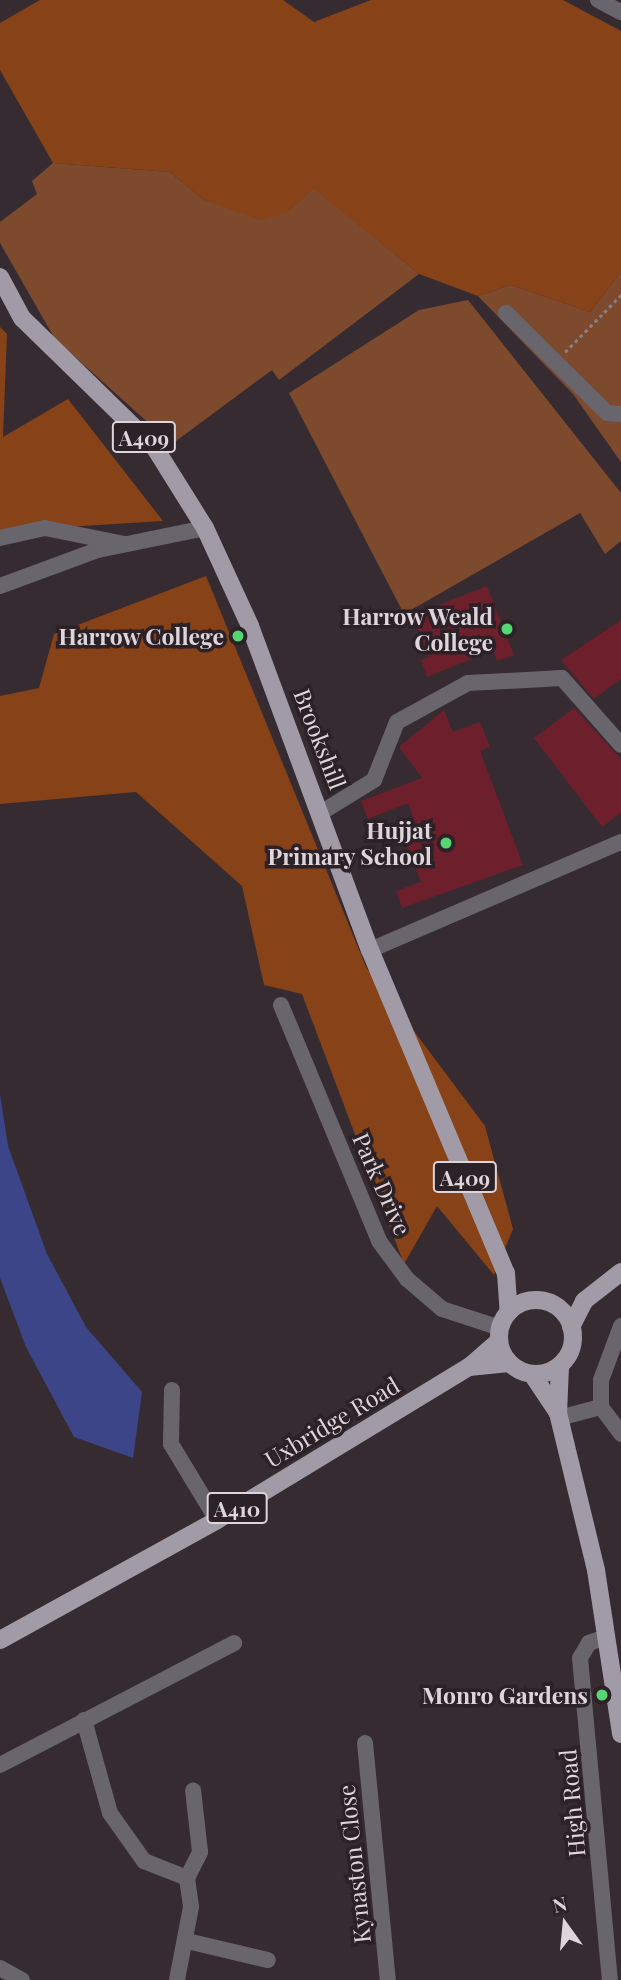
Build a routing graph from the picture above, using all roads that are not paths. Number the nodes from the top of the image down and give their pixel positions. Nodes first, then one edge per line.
1 (598, 0) edge
2 (621, 12) edge
3 (0, 277) edge
4 (506, 313) dead end
5 (621, 414) edge
6 (205, 528) junction
7 (0, 538) edge
8 (127, 544) junction
9 (0, 586) edge
10 (621, 744) edge
11 (322, 812) junction
12 (621, 842) edge
13 (370, 950) junction
14 (281, 1005) dead end
15 (621, 1272) edge
16 (506, 1273) junction
17 (531, 1301) junction
18 (584, 1301) junction
19 (556, 1306) junction
20 (621, 1326) edge
21 (503, 1327) junction
22 (571, 1327) junction
23 (509, 1363) junction
24 (560, 1366) junction
25 (469, 1367) junction
26 (532, 1374) junction
27 (172, 1390) dead end
28 (601, 1407) junction
29 (559, 1415) junction
30 (621, 1434) edge
31 (217, 1520) junction
32 (606, 1637) junction
33 (0, 1640) edge
34 (233, 1643) dead end
35 (85, 1720) junction
36 (621, 1734) edge
37 (365, 1742) dead end
38 (1, 1765) edge
39 (193, 1790) dead end
40 (187, 1878) junction
41 (187, 1941) junction
42 (268, 1961) dead end
43 (0, 1968) edge
44 (22, 1980) edge
45 (177, 1980) edge
46 (388, 1980) edge
47 (610, 1980) edge

1 - 2 street
3 - 6 main road, Brookshill / A409
4 - 5 street
6 - 8 street
6 - 11 main road, Brookshill / A409
7 - 8 street
8 - 9 street
10 - 11 street
11 - 13 main road, Brookshill / A409
12 - 13 street
13 - 16 main road, Brookshill / A409
14 - 21 street, Park Drive
15 - 18 main road
16 - 17 main road, Brookshill / A409
16 - 21 main road, Brookshill / A409
17 - 19 main road
17 - 21 main road
18 - 19 main road
18 - 22 main road
19 - 22 main road
20 - 28 street
21 - 23 main road
21 - 25 main road, Uxbridge Road / A410
22 - 24 main road
23 - 25 main road, Uxbridge Road / A410
23 - 26 main road
24 - 26 main road
24 - 29 main road
25 - 31 main road, Uxbridge Road / A410
26 - 29 main road
27 - 31 street
28 - 29 street
28 - 30 street
29 - 32 main road
31 - 33 main road, Uxbridge Road / A410
32 - 36 main road
32 - 47 street, High Road
34 - 35 street
35 - 38 street
35 - 40 street
37 - 46 street, Kynaston Close
39 - 40 street
40 - 41 street
41 - 42 street
41 - 45 street
43 - 44 street

